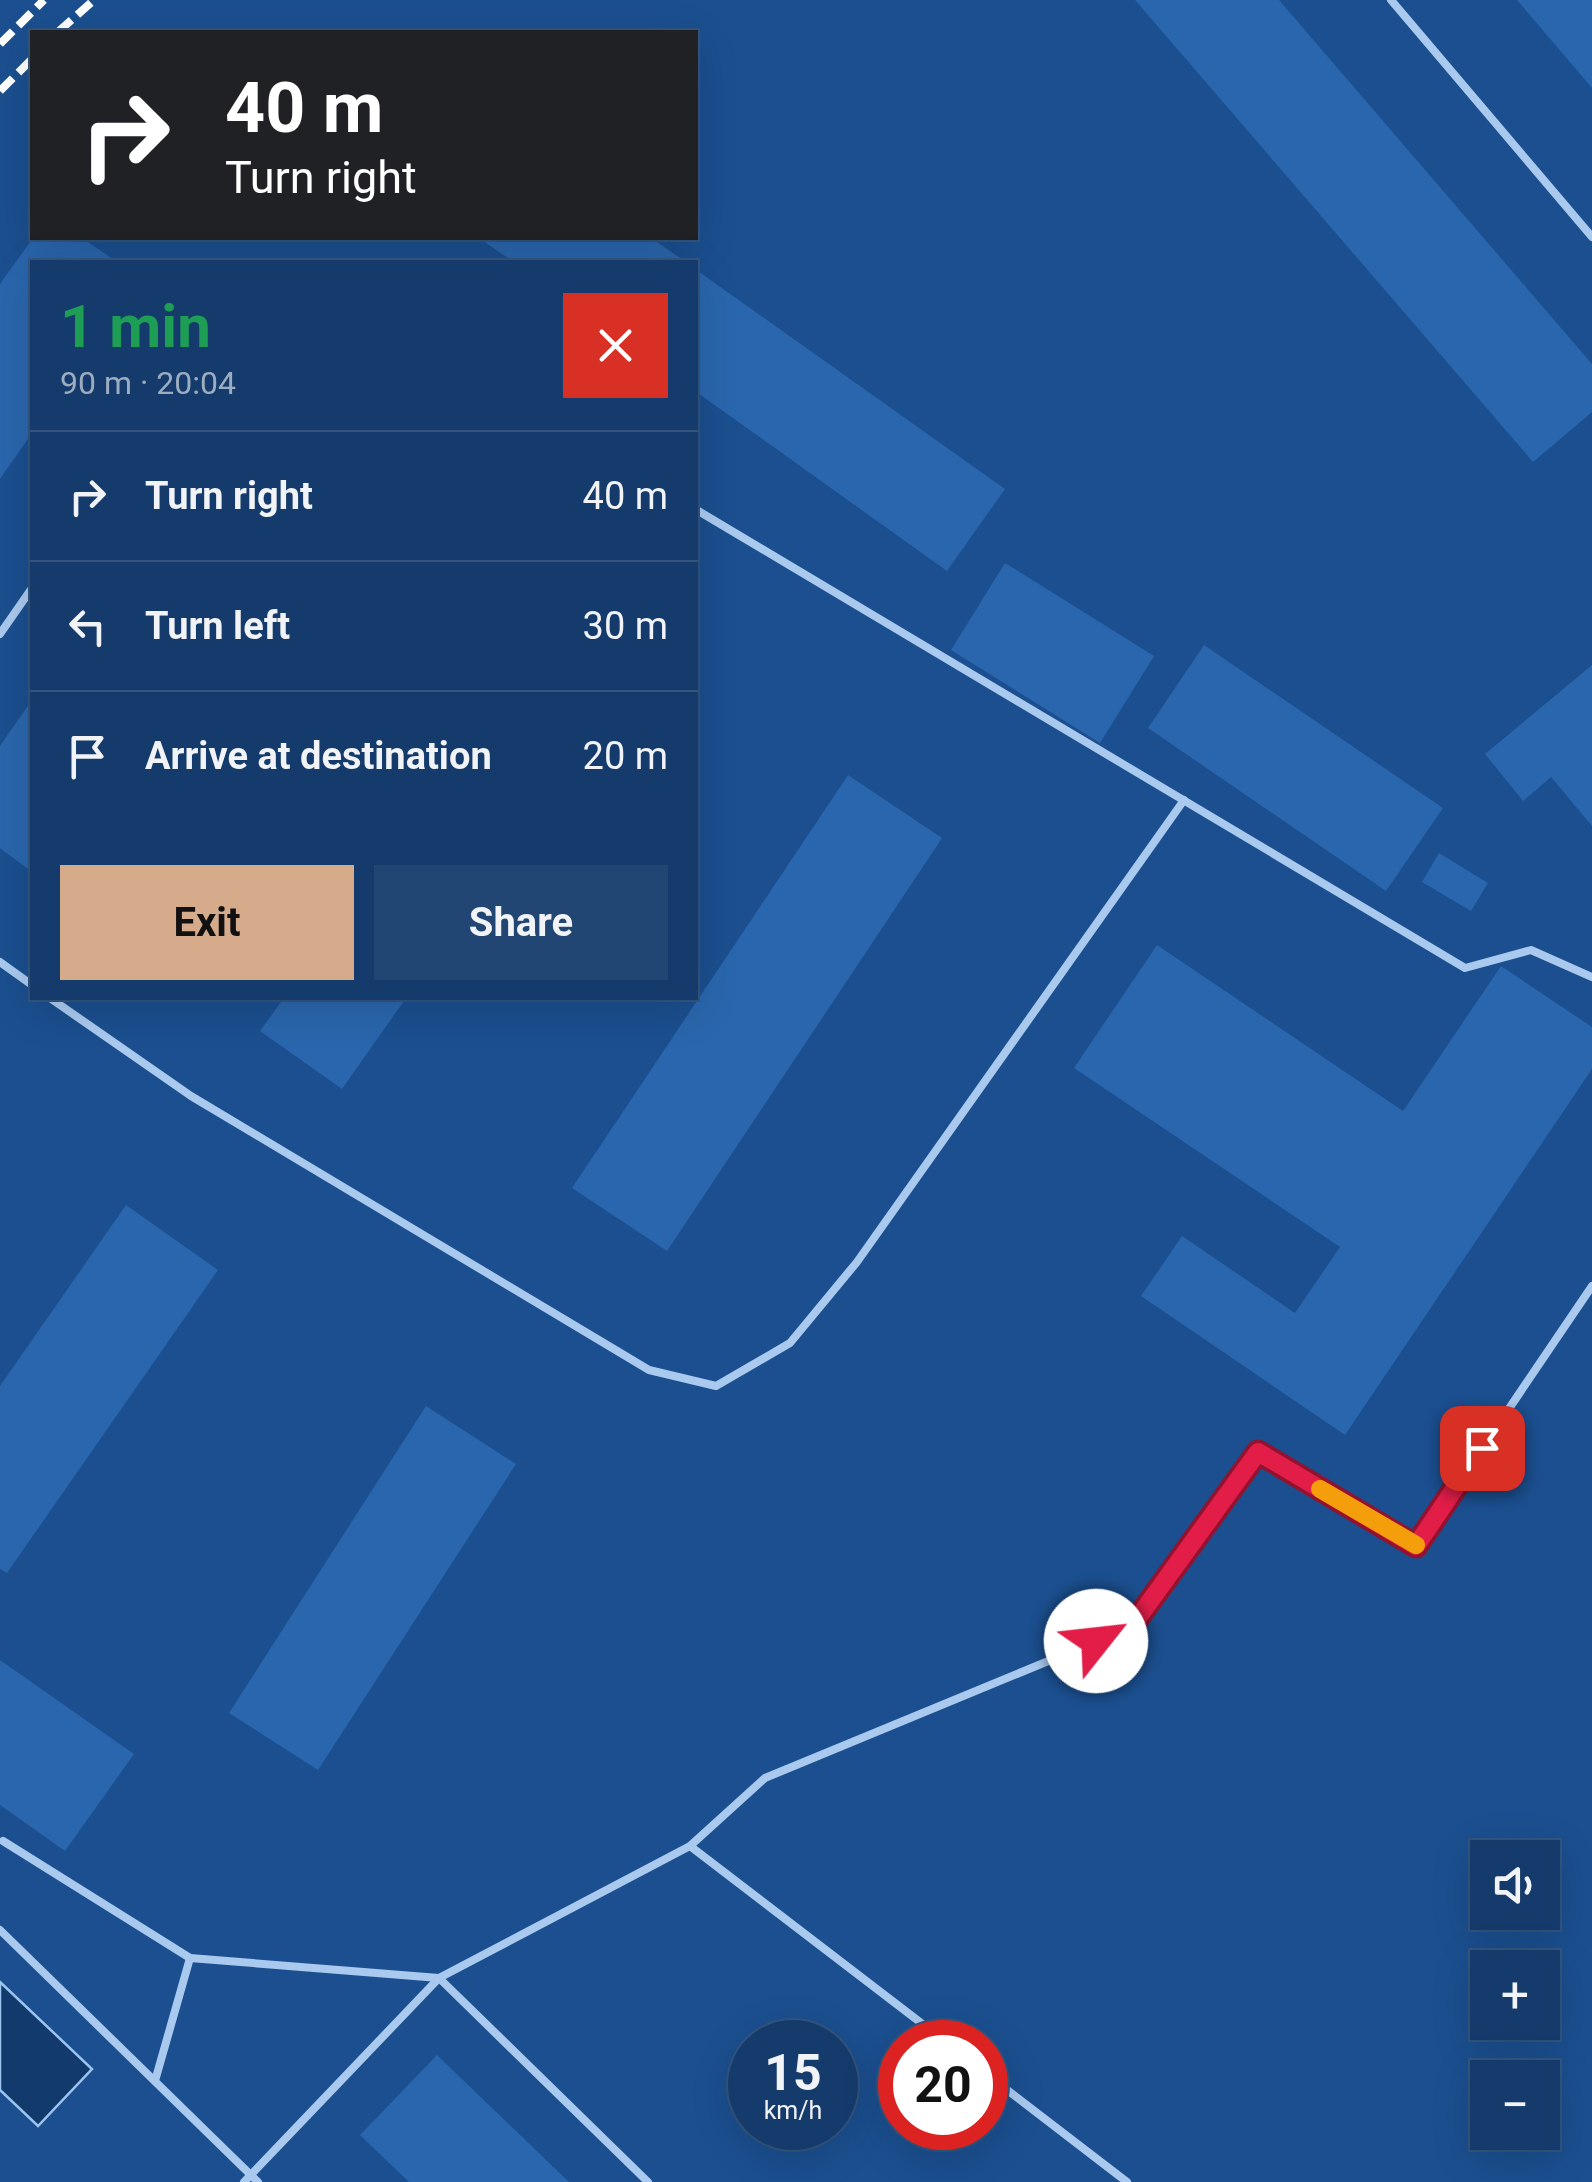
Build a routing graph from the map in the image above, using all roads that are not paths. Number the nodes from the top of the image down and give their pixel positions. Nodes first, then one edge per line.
1 (1391, 0) edge
2 (1592, 237) edge
3 (698, 512) edge
4 (30, 591) edge
5 (0, 634) edge
6 (1184, 800) junction
7 (0, 962) edge
8 (1592, 977) edge
9 (30, 984) edge
10 (53, 1000) edge
11 (1592, 1286) edge
12 (1, 1841) edge
13 (690, 1846) junction
14 (0, 1930) edge
15 (190, 1958) junction
16 (439, 1978) junction
17 (917, 2020) edge
18 (155, 2081) junction
19 (1008, 2091) edge
20 (247, 2178) edge
21 (258, 2182) edge
22 (648, 2182) edge
23 (1128, 2182) edge

1 - 2 lane
3 - 6 lane
4 - 5 lane
6 - 8 lane
6 - 10 lane
7 - 9 lane
11 - 13 lane
12 - 15 lane
13 - 16 lane
13 - 17 lane
14 - 18 lane
15 - 16 lane
15 - 18 lane
16 - 20 lane
16 - 22 lane
18 - 20 lane
19 - 23 lane
20 - 21 lane

